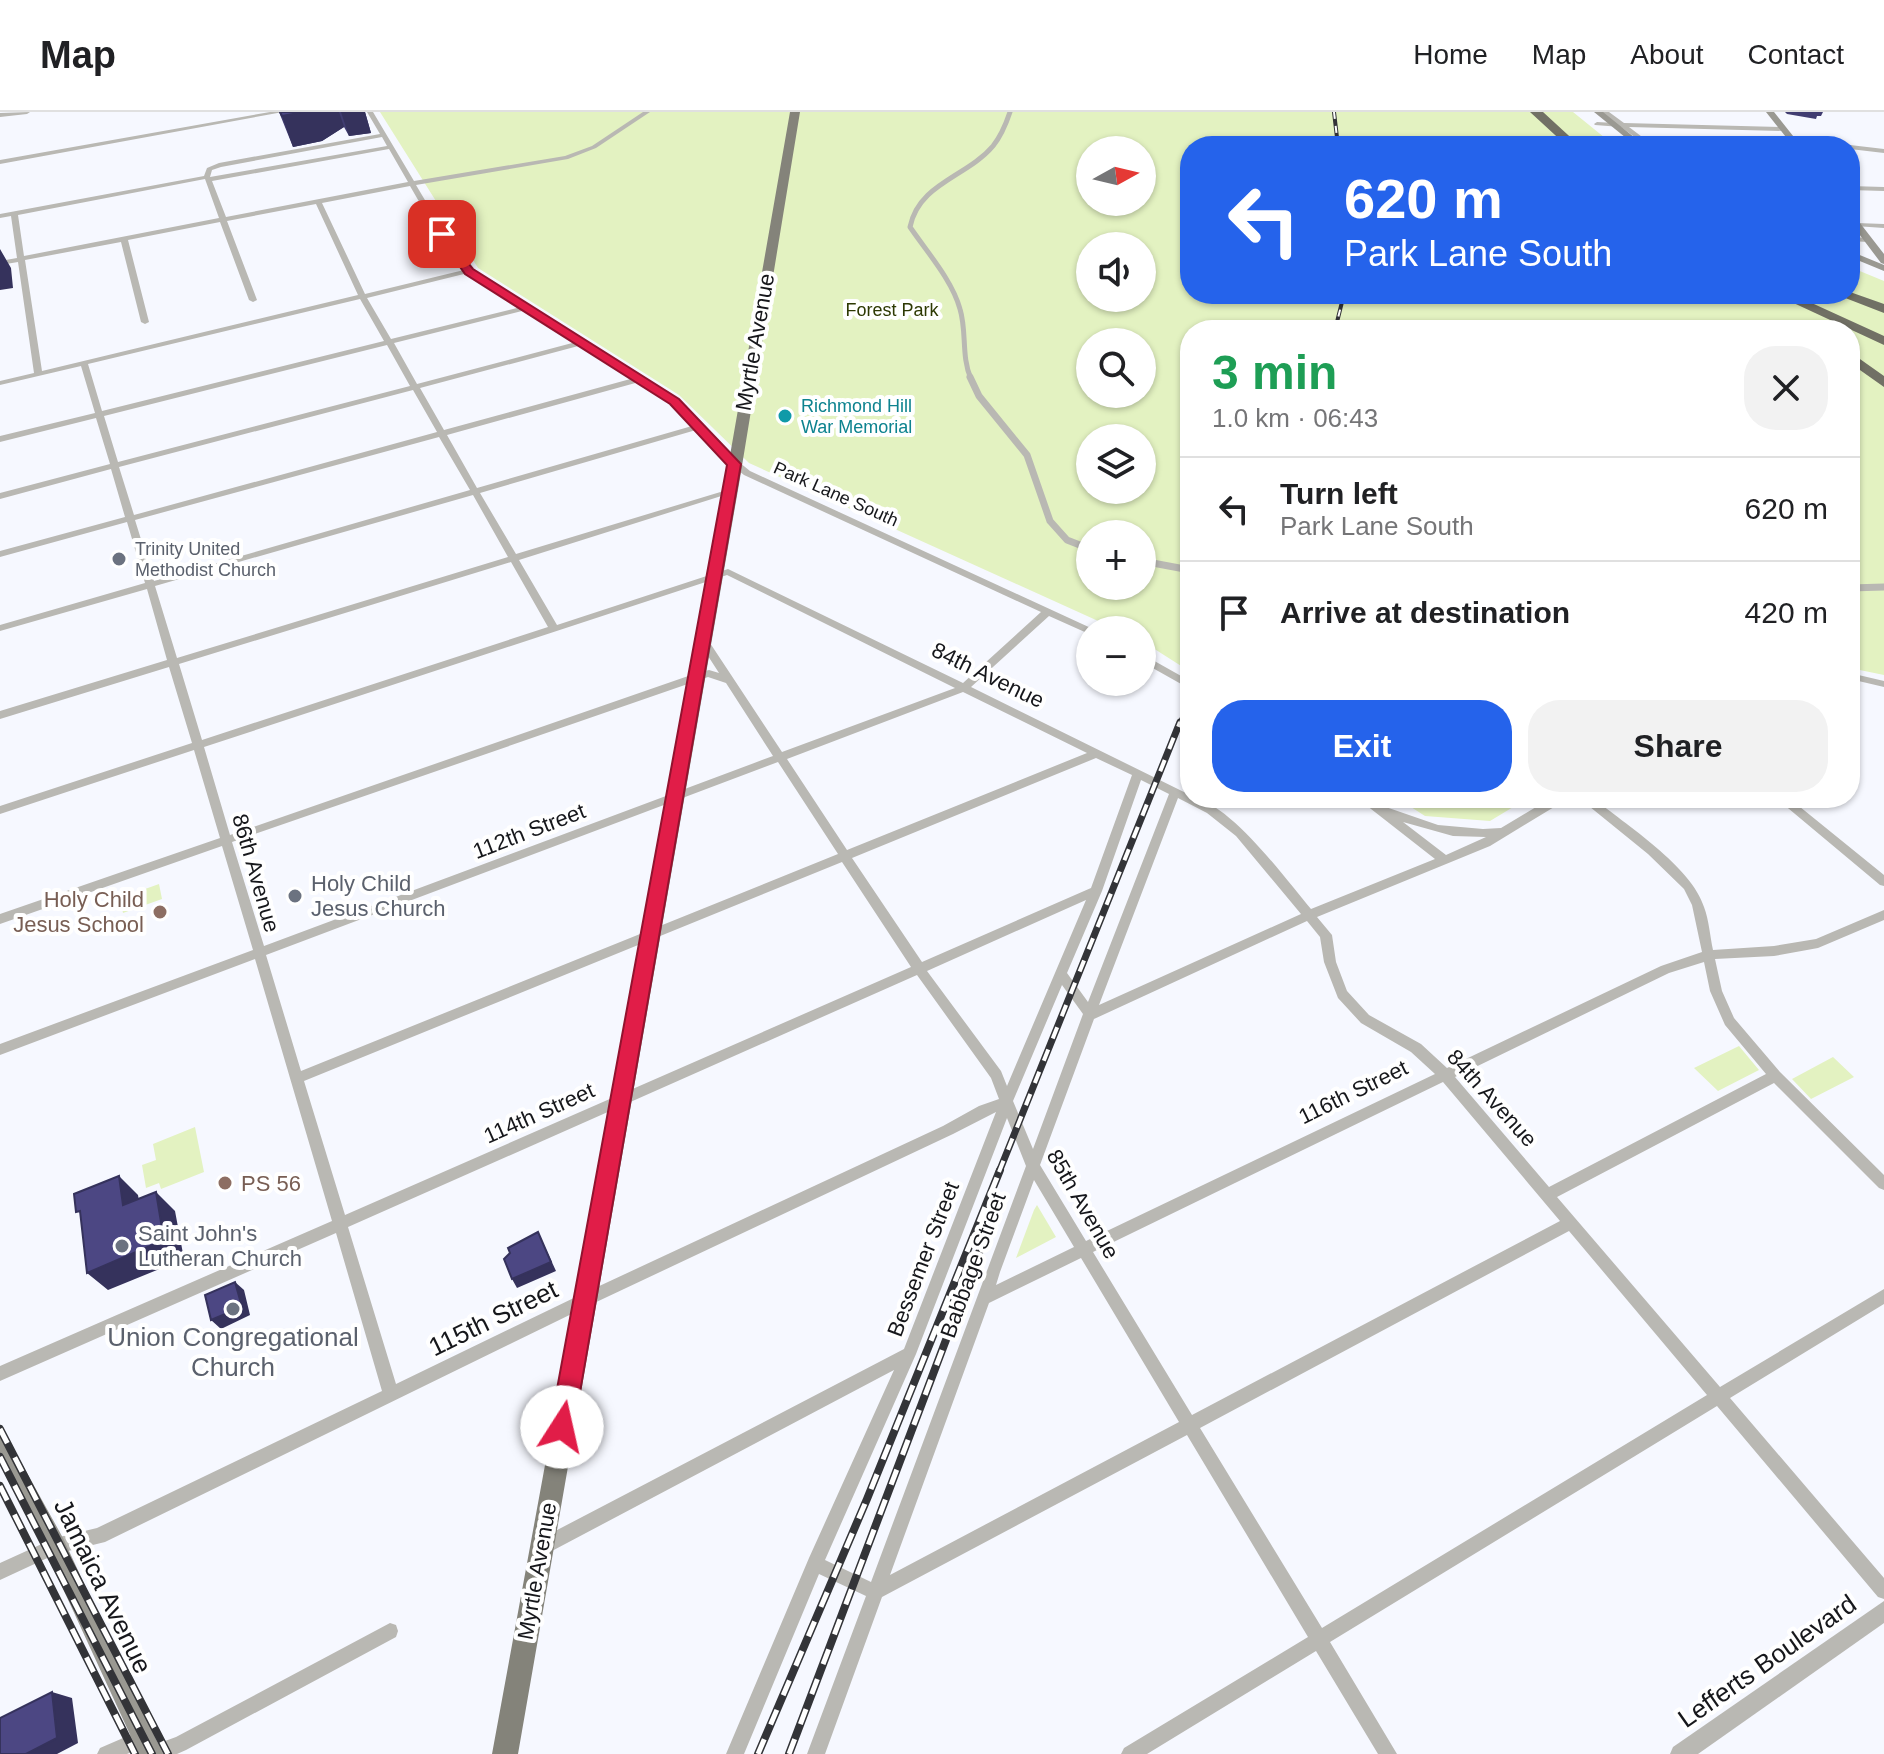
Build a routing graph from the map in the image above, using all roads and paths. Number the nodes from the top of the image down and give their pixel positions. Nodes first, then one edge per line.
1 (27, 112) edge
2 (280, 112) edge
3 (370, 112) edge
4 (647, 112) edge
5 (795, 112) edge
6 (1010, 112) edge
7 (1536, 112) edge
8 (1544, 112) edge
9 (1585, 112) edge
10 (1598, 112) edge
11 (1605, 112) edge
12 (1770, 112) edge
13 (0, 115) edge
14 (1597, 124) junction
15 (1615, 124) junction
16 (1783, 129) junction
17 (383, 135) junction
18 (1563, 136) edge
19 (1570, 136) edge
20 (1613, 136) edge
21 (1629, 136) edge
22 (1635, 136) edge
23 (1788, 136) edge
24 (390, 147) junction
25 (1860, 148) edge
26 (1884, 151) edge
27 (0, 162) edge
28 (208, 179) junction
29 (413, 183) junction
30 (1860, 188) edge
31 (1884, 189) edge
32 (318, 201) junction
33 (14, 213) junction
34 (0, 216) edge
35 (223, 220) junction
36 (1860, 222) edge
37 (1884, 226) edge
38 (1860, 229) edge
39 (124, 239) junction
40 (1860, 241) edge
41 (1872, 244) junction
42 (1860, 249) edge
43 (1860, 258) edge
44 (21, 259) junction
45 (1884, 261) edge
46 (0, 263) edge
47 (1860, 266) edge
48 (1884, 268) edge
49 (469, 271) junction
50 (1884, 275) edge
51 (1860, 294) edge
52 (1884, 294) edge
53 (363, 297) junction
54 (253, 300) dead end
55 (1860, 300) edge
56 (1785, 304) edge
57 (1803, 304) edge
58 (1816, 304) edge
59 (525, 308) junction
60 (1884, 309) edge
61 (1807, 320) edge
62 (1838, 320) edge
63 (1851, 320) edge
64 (145, 322) dead end
65 (1860, 324) edge
66 (1860, 330) edge
67 (1884, 335) edge
68 (1884, 341) edge
69 (389, 342) junction
70 (582, 343) junction
71 (84, 363) junction
72 (1860, 364) edge
73 (38, 374) junction
74 (641, 379) junction
75 (0, 383) edge
76 (1884, 383) edge
77 (415, 388) junction
78 (99, 414) junction
79 (699, 427) junction
80 (442, 433) junction
81 (0, 439) edge
82 (734, 464) junction
83 (114, 466) junction
84 (475, 491) junction
85 (730, 492) junction
86 (0, 496) edge
87 (130, 519) junction
88 (1076, 544) edge
89 (0, 554) edge
90 (514, 557) junction
91 (1156, 564) edge
92 (1180, 568) edge
93 (714, 578) junction
94 (149, 585) junction
95 (1884, 587) edge
96 (1860, 588) edge
97 (1049, 611) junction
98 (1076, 624) edge
99 (0, 628) edge
100 (555, 630) junction
101 (704, 642) junction
102 (172, 663) junction
103 (1156, 665) edge
104 (698, 676) junction
105 (1860, 678) edge
106 (1180, 680) edge
107 (733, 683) junction
108 (1884, 684) edge
109 (964, 688) junction
110 (0, 715) edge
111 (198, 746) junction
112 (1098, 753) junction
113 (782, 758) junction
114 (1138, 774) junction
115 (1175, 792) junction
116 (1180, 794) edge
117 (674, 798) junction
118 (1207, 808) edge
119 (1544, 808) edge
120 (1598, 808) edge
121 (1794, 808) edge
122 (1381, 809) joint
123 (0, 810) edge
124 (1506, 831) junction
125 (227, 842) junction
126 (846, 856) junction
127 (1445, 860) junction
128 (1884, 882) edge
129 (1096, 891) junction
130 (1309, 915) junction
131 (1884, 915) edge
132 (0, 919) edge
133 (649, 937) junction
134 (259, 953) junction
135 (1709, 955) junction
136 (920, 970) junction
137 (1062, 975) junction
138 (1091, 1015) junction
139 (0, 1050) edge
140 (1445, 1075) junction
141 (1775, 1076) junction
142 (298, 1078) junction
143 (622, 1100) junction
144 (1006, 1103) junction
145 (1032, 1164) junction
146 (1884, 1184) edge
147 (1547, 1195) junction
148 (1571, 1222) junction
149 (340, 1225) junction
150 (1083, 1248) junction
151 (1884, 1296) edge
152 (986, 1297) junction
153 (585, 1300) junction
154 (909, 1354) junction
155 (0, 1374) edge
156 (391, 1394) junction
157 (1718, 1396) junction
158 (1190, 1425) junction
159 (0, 1444) edge
160 (55, 1546) junction
161 (541, 1547) junction
162 (815, 1564) junction
163 (0, 1572) edge
164 (1884, 1591) edge
165 (875, 1592) junction
166 (1884, 1611) edge
167 (390, 1631) dead end
168 (1319, 1639) junction
169 (149, 1749) edge
170 (106, 1754) edge
171 (505, 1754) edge
172 (735, 1754) edge
173 (816, 1754) edge
174 (1130, 1754) edge
175 (1388, 1754) edge
176 (1680, 1754) edge

1 - 13 street
2 - 27 street
3 - 17 street, Park Lane South
4 - 29 street
5 - 82 main road, Myrtle Avenue
6 - 88 street
7 - 18 highway
8 - 19 highway
9 - 14 main road
10 - 15 main road
11 - 15 street
12 - 16 main road
14 - 15 street
14 - 20 main road
15 - 16 street
15 - 21 main road
15 - 22 street
16 - 23 main road
17 - 24 street, Park Lane South
17 - 28 street
24 - 28 street
24 - 29 street, Park Lane South
25 - 26 street
28 - 33 street
28 - 35 street
29 - 32 street
29 - 49 street, Park Lane South
30 - 31 street
32 - 35 street
32 - 53 street
33 - 34 street
33 - 44 street
35 - 39 street
35 - 54 street
36 - 37 street
38 - 41 main road
39 - 44 street
39 - 64 street
40 - 41 street
41 - 42 main road
41 - 45 main road
43 - 48 main road
44 - 46 street
44 - 73 street
47 - 50 main road
49 - 53 street
49 - 59 street, Park Lane South
51 - 52 highway
53 - 69 street
53 - 71 street
55 - 60 highway
56 - 61 highway
57 - 62 highway
58 - 63 highway
59 - 69 street
59 - 70 street, Park Lane South
65 - 67 highway
66 - 68 highway
69 - 77 street
69 - 78 street
70 - 74 street, Park Lane South
70 - 77 street
71 - 73 street
71 - 78 street, 86th Avenue
72 - 76 highway
73 - 75 street
74 - 79 street, Park Lane South
74 - 80 street
77 - 80 street
77 - 83 street
78 - 81 street
78 - 83 street, 86th Avenue
79 - 82 street, Park Lane South
79 - 84 street
80 - 84 street
80 - 87 street
82 - 85 main road, Myrtle Avenue
82 - 97 street, Park Lane South
83 - 86 street
83 - 87 street, 86th Avenue
84 - 90 street
84 - 94 street
85 - 90 street
85 - 93 main road, Myrtle Avenue
87 - 89 street
87 - 94 street, 86th Avenue
90 - 100 street
90 - 102 street
91 - 92 street
93 - 100 street
93 - 101 main road, Myrtle Avenue
93 - 109 street, 84th Avenue
94 - 99 street
94 - 102 street, 86th Avenue
95 - 96 street
97 - 98 street, Park Lane South
97 - 109 street, 112th Street
100 - 111 street
101 - 104 main road, Myrtle Avenue
101 - 107 street, 85th Avenue
102 - 110 street
102 - 111 street, 86th Avenue
103 - 106 street
104 - 107 street
104 - 117 main road, Myrtle Avenue
104 - 125 street
105 - 108 street
107 - 113 street, 85th Avenue
109 - 112 street, 84th Avenue
109 - 113 street, 112th Street
111 - 123 street
111 - 125 street, 86th Avenue
112 - 114 street, 84th Avenue
112 - 126 street
113 - 117 street, 112th Street
113 - 126 street, 85th Avenue
114 - 115 street, 84th Avenue
114 - 129 street, Bessemer Street
115 - 116 street, 84th Avenue
115 - 138 street, Babbage Street
117 - 133 main road, Myrtle Avenue
117 - 134 street, 112th Street
118 - 130 street, 84th Avenue
119 - 124 street
120 - 135 street
121 - 128 street
122 - 124 street
122 - 127 street
124 - 127 street
125 - 132 street
125 - 134 street, 86th Avenue
126 - 133 street
126 - 136 street, 85th Avenue
127 - 130 street
129 - 136 street, 114th Street
129 - 137 street, Bessemer Street
130 - 138 street
130 - 140 street, 84th Avenue
131 - 135 street, 116th Street
133 - 142 street
133 - 143 main road, Myrtle Avenue
134 - 139 street, 112th Street
134 - 142 street, 86th Avenue
135 - 140 street, 116th Street
135 - 141 street
136 - 143 street, 114th Street
136 - 144 street, 85th Avenue
137 - 138 street
137 - 144 street, Bessemer Street
138 - 145 street, Babbage Street
140 - 147 street, 84th Avenue
140 - 150 street, 116th Street
141 - 146 street
141 - 147 street
142 - 149 street, 86th Avenue
143 - 149 street, 114th Street
143 - 153 main road, Myrtle Avenue
144 - 145 street, 85th Avenue
144 - 153 street, 115th Street
144 - 154 street, Bessemer Street
145 - 150 street, 85th Avenue
145 - 152 street, Babbage Street
147 - 148 street, 84th Avenue
148 - 157 street, 84th Avenue
148 - 158 street
149 - 155 street, 114th Street
149 - 156 street, 86th Avenue
150 - 152 street, 116th Street
150 - 158 street, 85th Avenue
151 - 157 street
152 - 165 street, Babbage Street
153 - 156 street, 115th Street
153 - 161 main road, Myrtle Avenue
154 - 161 street
154 - 162 street, Bessemer Street
156 - 160 street, 115th Street
157 - 164 street, 84th Avenue
157 - 168 street
158 - 165 street
158 - 168 street, 85th Avenue
159 - 160 main road, Jamaica Avenue
160 - 163 street, 115th Street
160 - 169 main road, Jamaica Avenue
161 - 171 main road, Myrtle Avenue
162 - 165 street
162 - 172 street, Bessemer Street
165 - 173 street, Babbage Street
166 - 176 street, Lefferts Boulevard
167 - 169 street
168 - 174 street
168 - 175 street, 85th Avenue
169 - 170 street

